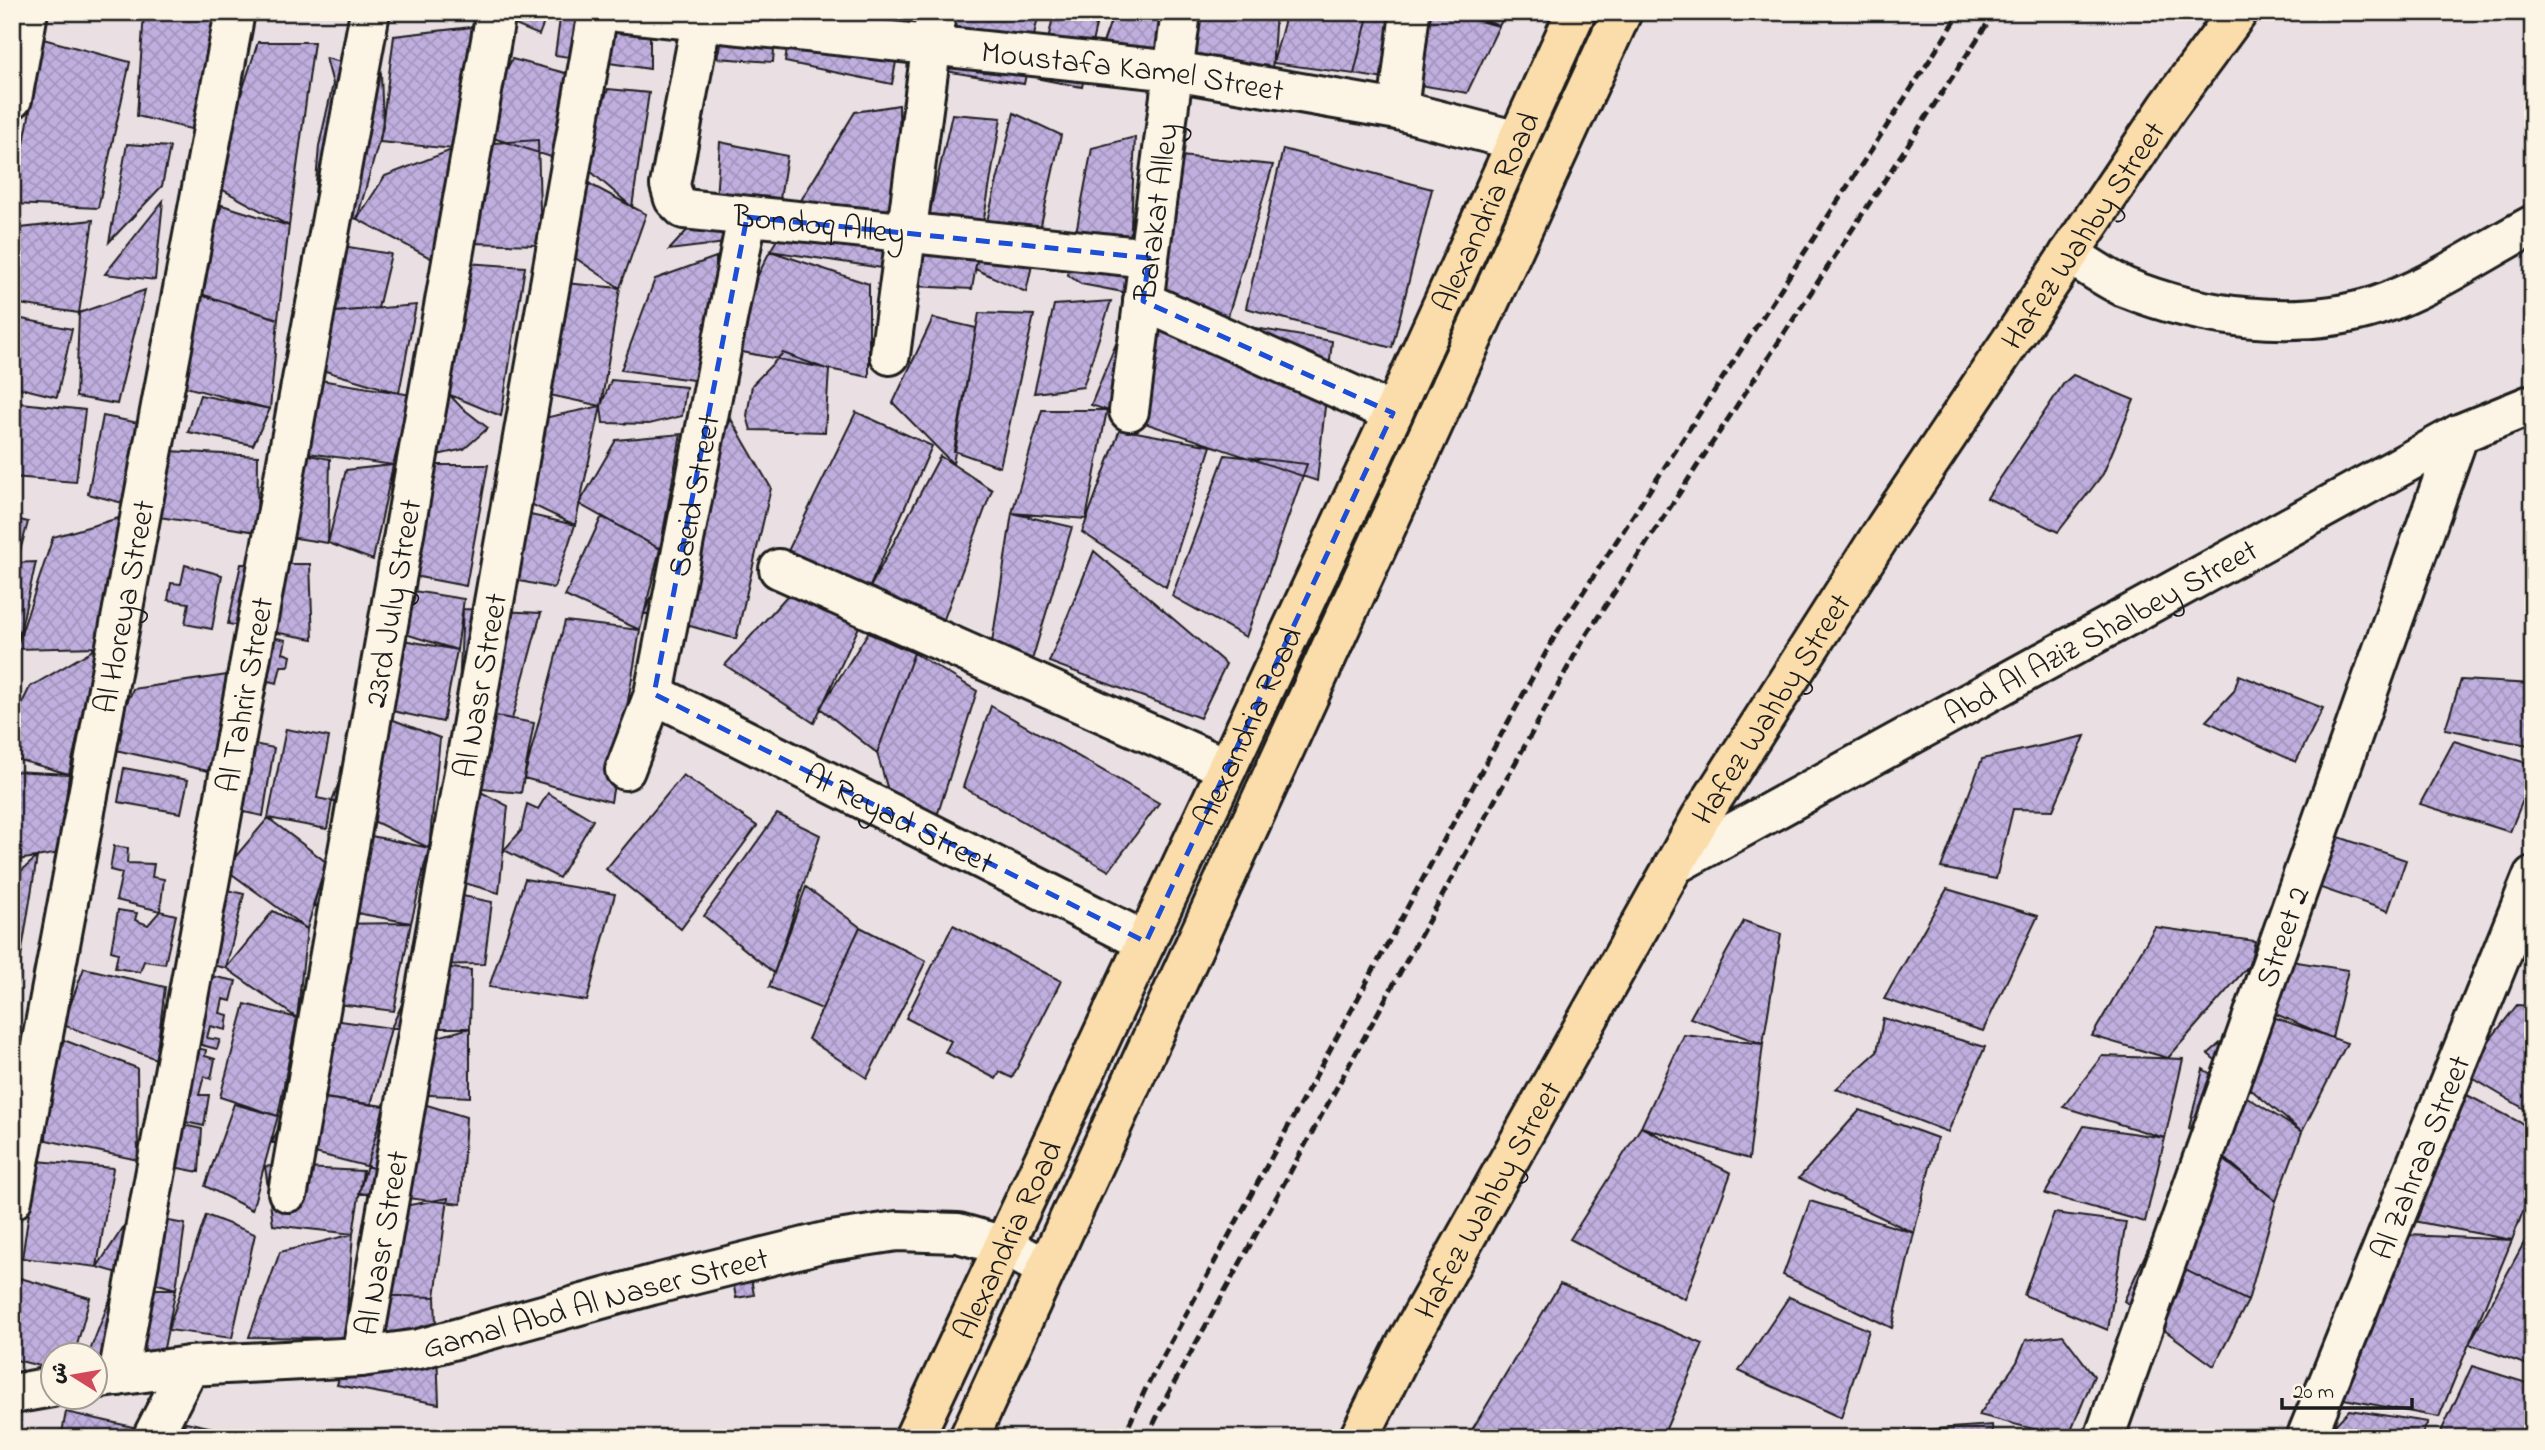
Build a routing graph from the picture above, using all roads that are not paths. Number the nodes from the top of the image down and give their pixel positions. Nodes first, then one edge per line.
1 (28, 12) edge
2 (235, 12) edge
3 (370, 12) edge
4 (496, 12) edge
5 (598, 12) edge
6 (618, 12) edge
7 (1181, 12) edge
8 (1410, 12) edge
9 (1576, 12) edge
10 (1622, 12) edge
11 (2238, 12) edge
12 (702, 17) edge
13 (934, 28) edge
14 (1174, 71) junction
15 (12, 99) edge
16 (1398, 110) junction
17 (1518, 141) junction
18 (747, 217) junction
19 (2533, 225) edge
20 (907, 233) junction
21 (2069, 254) junction
22 (1149, 258) junction
23 (1143, 301) junction
24 (890, 355) dead end
25 (2533, 404) edge
26 (1129, 411) dead end
27 (1393, 413) junction
28 (2459, 434) junction
29 (779, 569) dead end
30 (653, 694) junction
31 (1227, 768) junction
32 (625, 770) dead end
33 (1674, 865) junction
34 (2533, 876) edge
35 (1146, 942) junction
36 (288, 1192) dead end
37 (12, 1200) edge
38 (1001, 1245) junction
39 (1046, 1268) junction
40 (361, 1357) junction
41 (189, 1366) junction
42 (108, 1368) edge
43 (108, 1378) edge
44 (38, 1389) edge
45 (12, 1394) edge
46 (152, 1438) edge
47 (914, 1438) edge
48 (969, 1438) edge
49 (1359, 1438) edge
50 (2104, 1438) edge
51 (2306, 1438) edge

1 - 15 street
2 - 37 street, Al Horeya Street
3 - 42 street, Al Tahrir Street
4 - 36 street, 23rd July Street
5 - 40 street, Al Nasr Street
6 - 12 street, Moustafa Kamel Street
7 - 14 street, Barakat Alley
8 - 16 street
9 - 17 main road, Alexandria Road
10 - 39 main road, Alexandria Road
11 - 21 main road, Hafez Wahby Street
12 - 13 street, Moustafa Kamel Street
12 - 18 street, Bondoq Alley
13 - 14 street, Moustafa Kamel Street
13 - 20 street
14 - 16 street, Moustafa Kamel Street
14 - 22 street, Barakat Alley
16 - 17 street, Moustafa Kamel Street
17 - 27 main road, Alexandria Road
18 - 20 street, Bondoq Alley
18 - 30 street, Saeid Street
19 - 21 street
20 - 22 street, Bondoq Alley
20 - 24 street
21 - 33 main road, Hafez Wahby Street
22 - 23 street, Barakat Alley
23 - 26 street, Barakat Alley
23 - 27 street
25 - 28 street, Abd Al Aziz Shalbey Street
27 - 31 main road, Alexandria Road
28 - 33 street, Abd Al Aziz Shalbey Street
28 - 50 street, Street 2
29 - 31 street
30 - 32 street, Saeid Street
30 - 35 street, Al Reyad Street
31 - 35 main road, Alexandria Road
33 - 49 main road, Hafez Wahby Street
34 - 51 street, Al Zahraa Street
35 - 38 main road, Alexandria Road
38 - 39 street, Gamal Abd Al Naser Street
38 - 40 street, Gamal Abd Al Naser Street
38 - 47 main road, Alexandria Road
39 - 48 main road, Alexandria Road
40 - 41 street, Gamal Abd Al Naser Street
41 - 43 street, Gamal Abd Al Naser Street
41 - 46 street
44 - 45 street

